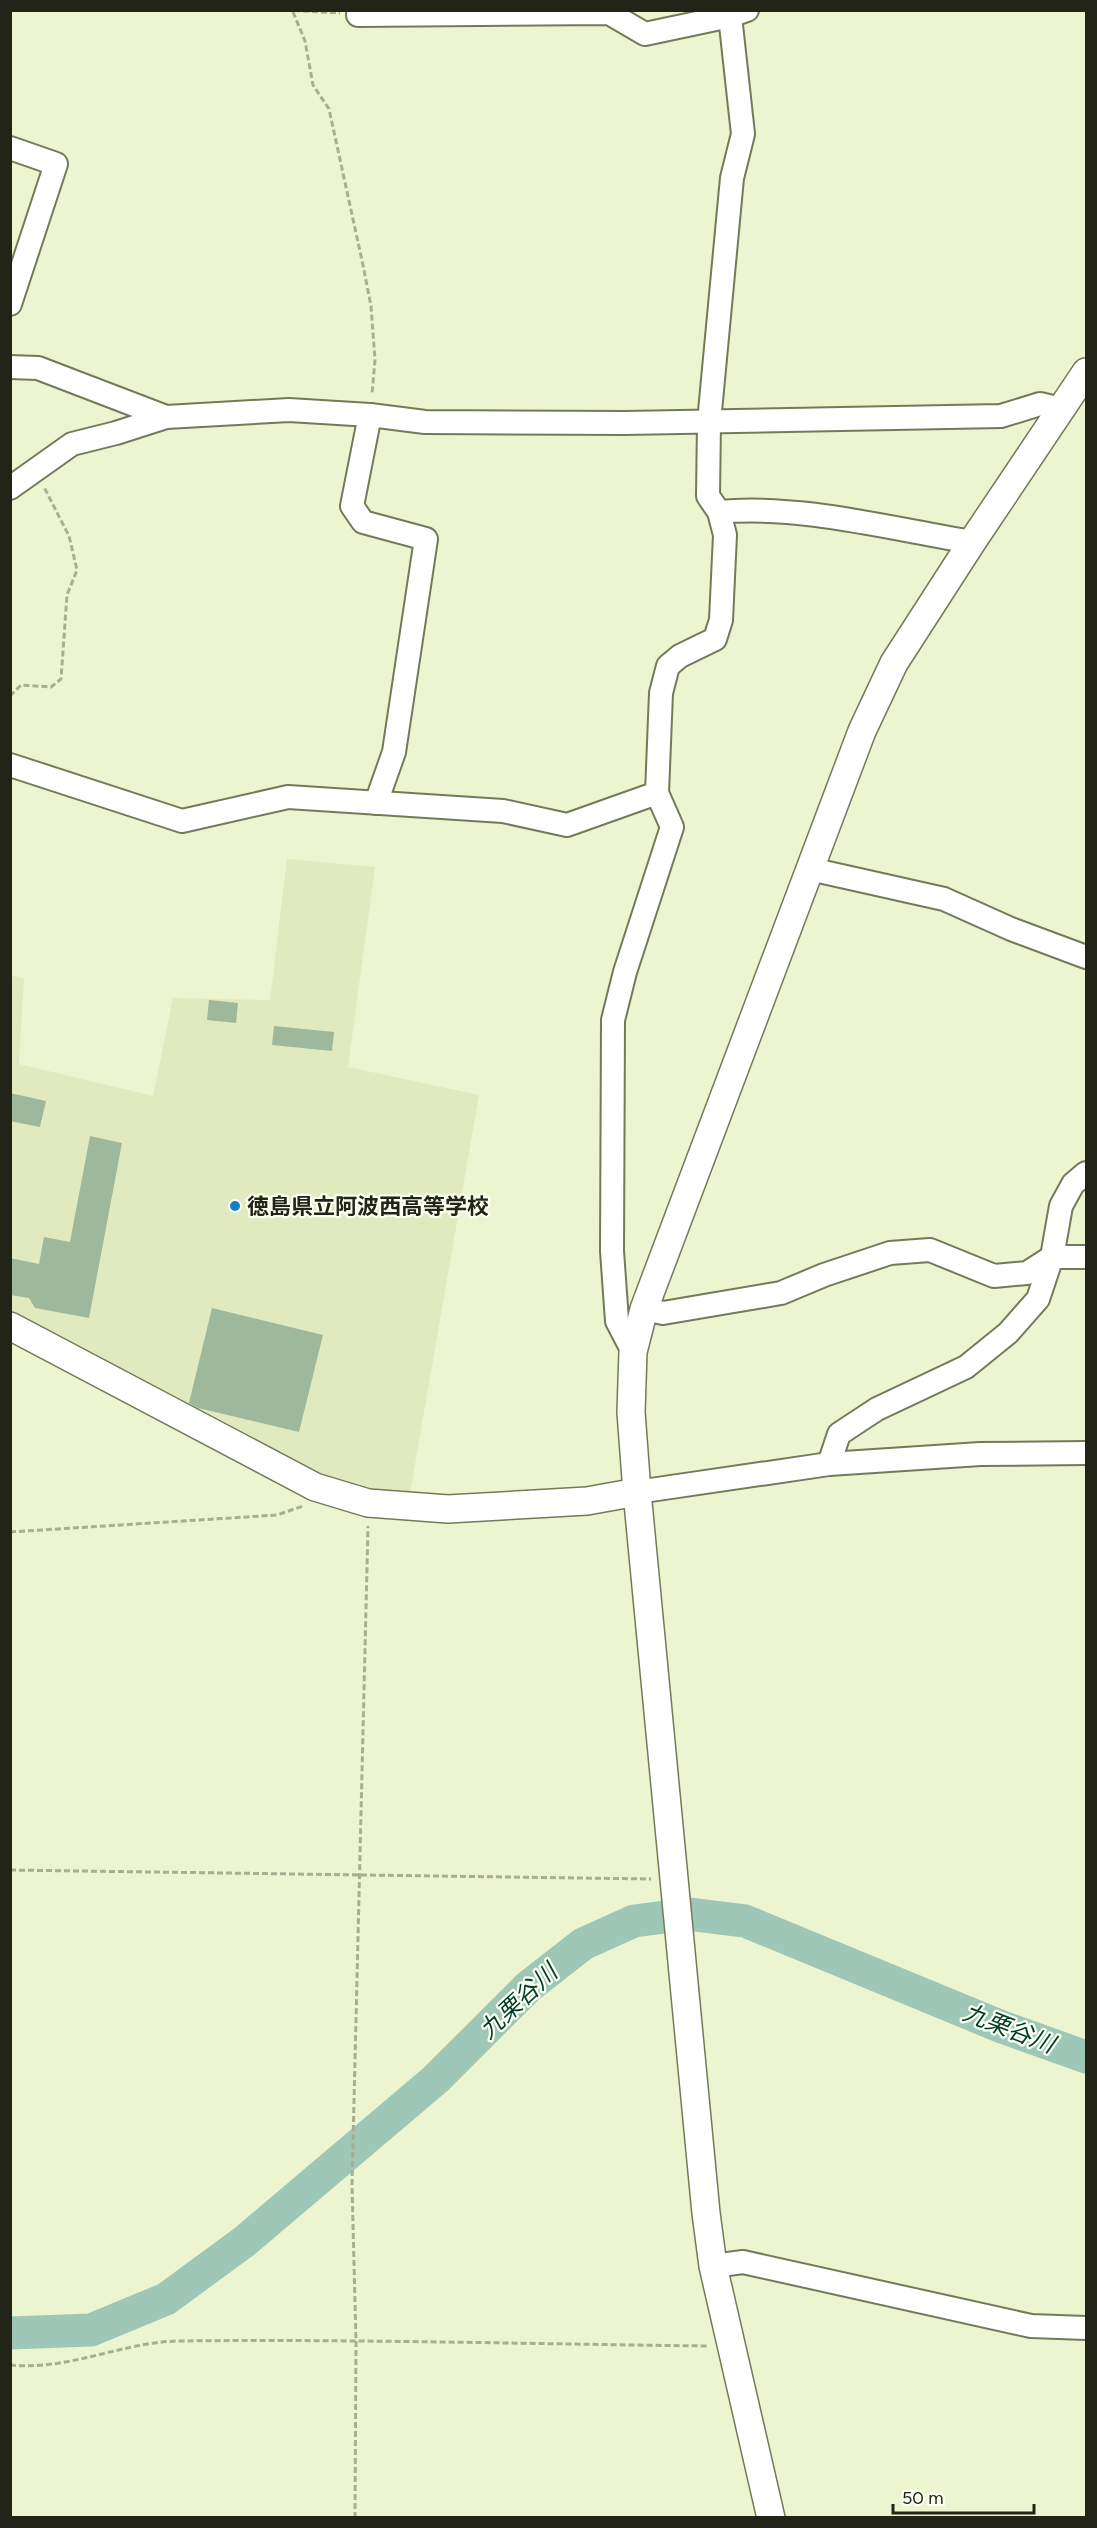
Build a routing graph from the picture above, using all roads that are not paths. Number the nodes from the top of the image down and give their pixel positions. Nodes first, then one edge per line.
1 (738, 13) edge
2 (358, 15) road end
3 (10, 148) edge
4 (10, 304) edge
5 (10, 367) edge
6 (1086, 375) edge
7 (1061, 409) junction
8 (370, 415) junction
9 (166, 417) junction
10 (709, 422) junction
11 (10, 488) edge
12 (719, 512) junction
13 (972, 542) junction
14 (10, 765) edge
15 (657, 792) junction
16 (376, 803) junction
17 (810, 869) junction
18 (1086, 957) edge
19 (1086, 1173) edge
20 (1052, 1257) junction
21 (1086, 1257) edge
22 (644, 1309) junction
23 (10, 1326) edge
24 (633, 1352) junction
25 (1086, 1453) edge
26 (829, 1464) junction
27 (637, 1492) junction
28 (713, 2266) junction
29 (1086, 2328) edge
30 (771, 2517) edge

1 - 2 street
1 - 10 street
3 - 4 street
5 - 9 street
6 - 7 street
7 - 10 street
7 - 13 street
8 - 9 street
8 - 10 street
8 - 16 street
9 - 11 street
10 - 12 street
12 - 13 street
12 - 15 street
13 - 17 street
14 - 16 street
15 - 16 street
15 - 24 street
17 - 18 street
17 - 22 street
19 - 20 street
20 - 21 street
20 - 22 street
20 - 26 street
22 - 24 street
23 - 27 street
24 - 27 street
25 - 26 street
26 - 27 street
27 - 28 street
28 - 29 street
28 - 30 street

